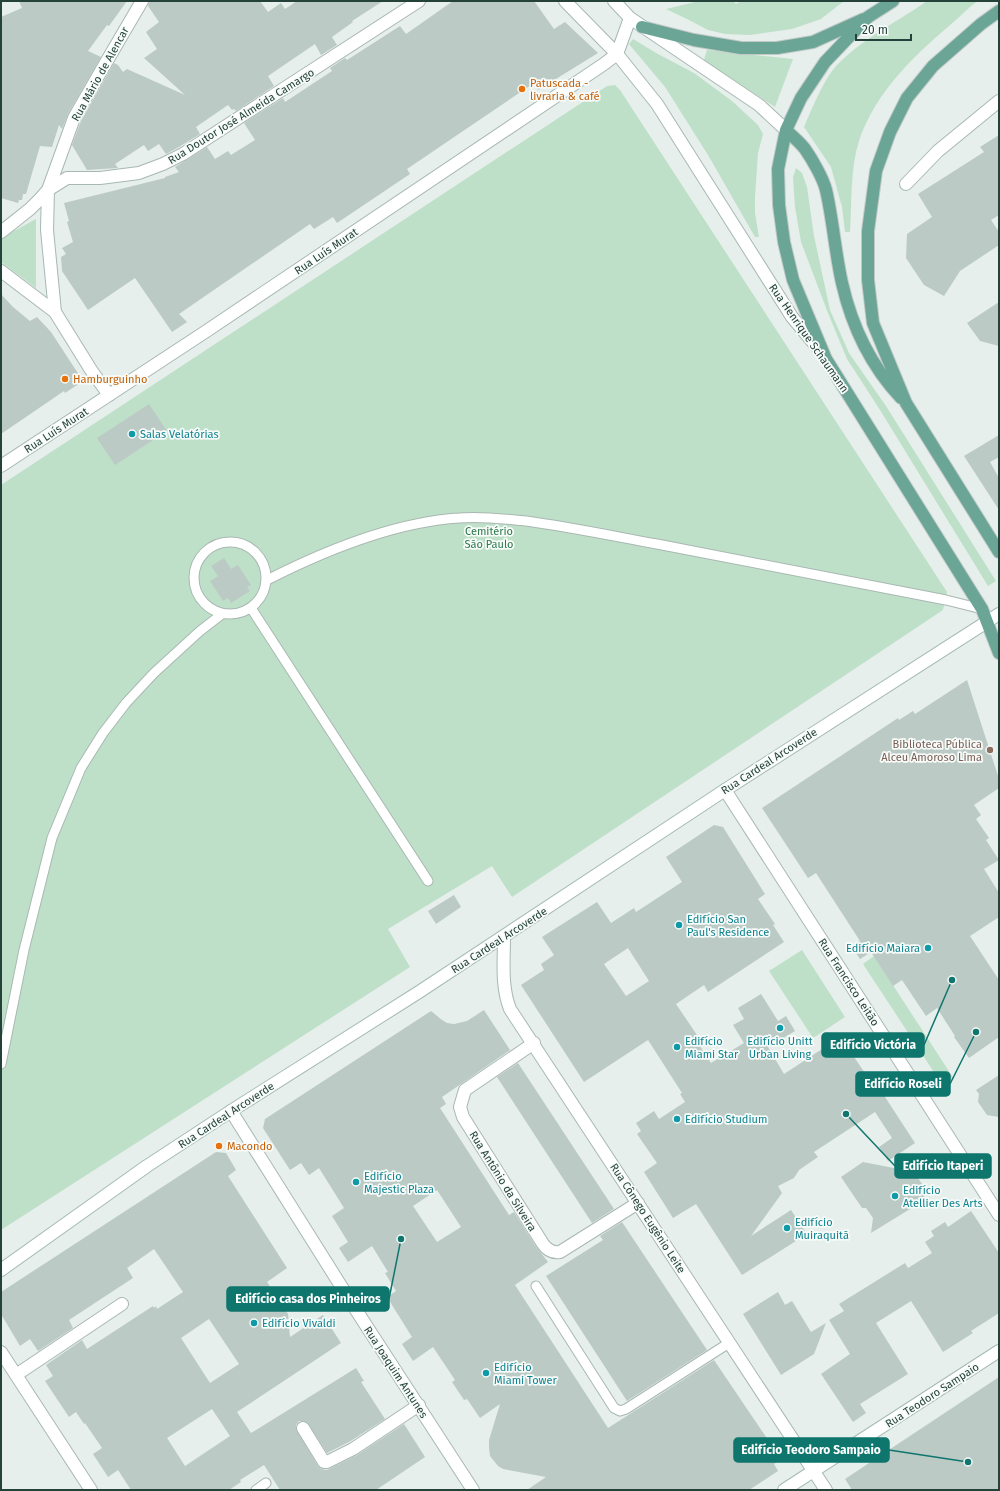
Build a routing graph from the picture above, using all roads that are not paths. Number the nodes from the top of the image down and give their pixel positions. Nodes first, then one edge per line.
1 (142, 1) edge
2 (419, 1) edge
3 (565, 1) edge
4 (614, 1) edge
5 (893, 1) edge
6 (999, 12) edge
7 (868, 17) junction
8 (630, 18) junction
9 (642, 27) junction
10 (617, 54) junction
11 (999, 101) edge
12 (786, 130) junction
13 (56, 168) junction
14 (67, 178) junction
15 (906, 184) dead end
16 (48, 190) junction
17 (1, 232) edge
18 (1, 271) edge
19 (55, 312) junction
20 (826, 359) junction
21 (109, 395) junction
22 (906, 403) junction
23 (1, 466) edge
24 (999, 552) edge
25 (267, 580) junction
26 (251, 608) junction
27 (982, 609) junction
28 (222, 614) junction
29 (999, 614) edge
30 (987, 621) junction
31 (999, 653) edge
32 (725, 790) junction
33 (428, 881) dead end
34 (504, 936) junction
35 (534, 1043) junction
36 (1, 1064) edge
37 (231, 1111) junction
38 (638, 1203) junction
39 (999, 1215) edge
40 (1, 1270) edge
41 (536, 1286) dead end
42 (122, 1304) dead end
43 (729, 1343) junction
44 (999, 1351) edge
45 (1, 1352) edge
46 (16, 1375) junction
47 (419, 1405) junction
48 (303, 1428) dead end
49 (813, 1471) junction
50 (266, 1482) dead end
51 (91, 1490) edge
52 (256, 1490) edge
53 (473, 1490) edge
54 (784, 1490) edge
55 (826, 1490) edge

1 - 13 street, Rua Mário de Alencar
2 - 14 street, Rua Doutor José Almeida Camargo
3 - 10 street, Rua Henrique Schaumann
4 - 8 street
5 - 7 main road
6 - 22 main road
7 - 9 main road
7 - 12 main road
8 - 9 street
8 - 10 street
9 - 12 street
10 - 20 street, Rua Henrique Schaumann
10 - 21 street, Rua Luís Murat
11 - 15 street
12 - 20 main road
12 - 22 main road
13 - 14 street
13 - 16 street, Rua Mário de Alencar
14 - 16 street
16 - 17 street
16 - 19 street, Rua Mário de Alencar
18 - 19 street
19 - 21 street, Rua Mário de Alencar
20 - 27 main road, Rua Henrique Schaumann
21 - 23 street, Rua Luís Murat
22 - 24 main road
25 - 26 lane
25 - 27 lane
25 - 28 lane
26 - 28 lane
26 - 33 lane
27 - 30 main road, Rua Henrique Schaumann
28 - 36 lane
29 - 30 street, Rua Cardeal Arcoverde
30 - 31 main road, Rua Henrique Schaumann
30 - 32 street, Rua Cardeal Arcoverde
32 - 34 street, Rua Cardeal Arcoverde
32 - 39 street, Rua Francisco Leitão
34 - 35 street, Rua Cônego Eugênio Leite
34 - 37 street, Rua Cardeal Arcoverde
35 - 38 street, Rua Cônego Eugênio Leite
35 - 38 street, Rua Antônio da Silveira
37 - 40 street, Rua Cardeal Arcoverde
37 - 47 street, Rua Joaquim Antunes
38 - 43 street, Rua Cônego Eugênio Leite
41 - 43 lane
42 - 46 street
43 - 49 street, Rua Cônego Eugênio Leite
44 - 49 street, Rua Teodoro Sampaio
45 - 46 street
46 - 51 street
47 - 48 street
47 - 53 street, Rua Joaquim Antunes
49 - 54 street, Rua Teodoro Sampaio
49 - 55 street, Rua Cônego Eugênio Leite
50 - 52 lane

